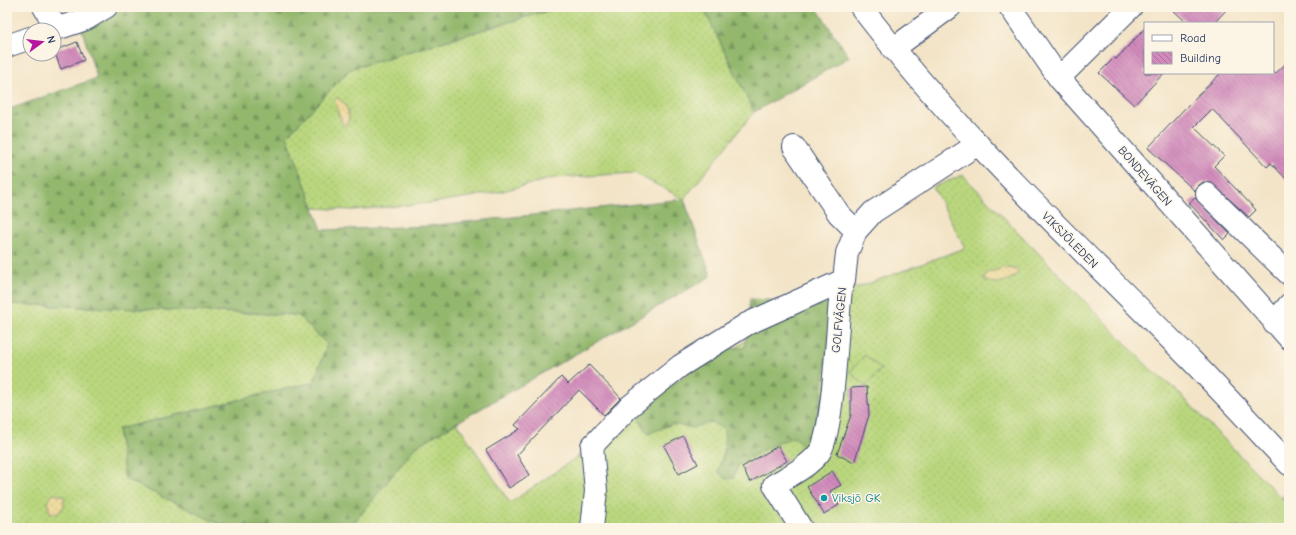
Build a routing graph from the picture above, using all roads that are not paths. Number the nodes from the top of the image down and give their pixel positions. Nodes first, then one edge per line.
1 (44, 7) edge
2 (106, 7) edge
3 (861, 7) edge
4 (950, 7) edge
5 (1010, 7) edge
6 (1131, 7) edge
7 (52, 22) edge
8 (62, 27) edge
9 (22, 41) edge
10 (7, 46) edge
11 (893, 49) junction
12 (1059, 78) junction
13 (978, 144) junction
14 (794, 147) dead end
15 (1206, 194) dead end
16 (856, 231) junction
17 (1289, 274) edge
18 (844, 280) junction
19 (1289, 305) edge
20 (1274, 323) junction
21 (1289, 338) edge
22 (1289, 464) edge
23 (592, 528) edge
24 (801, 528) edge

1 - 7 street
2 - 8 street
3 - 11 street, VIKSJÖLEDEN
4 - 11 street
5 - 12 street, BONDEVÄGEN
6 - 12 street
9 - 10 street
11 - 13 street, VIKSJÖLEDEN
12 - 20 street, BONDEVÄGEN
13 - 16 street, GOLFVÄGEN
13 - 22 street, VIKSJÖLEDEN
14 - 16 street
15 - 17 street
16 - 18 street, GOLFVÄGEN
18 - 23 street
18 - 24 street, GOLFVÄGEN
19 - 20 street
20 - 21 street, BONDEVÄGEN

